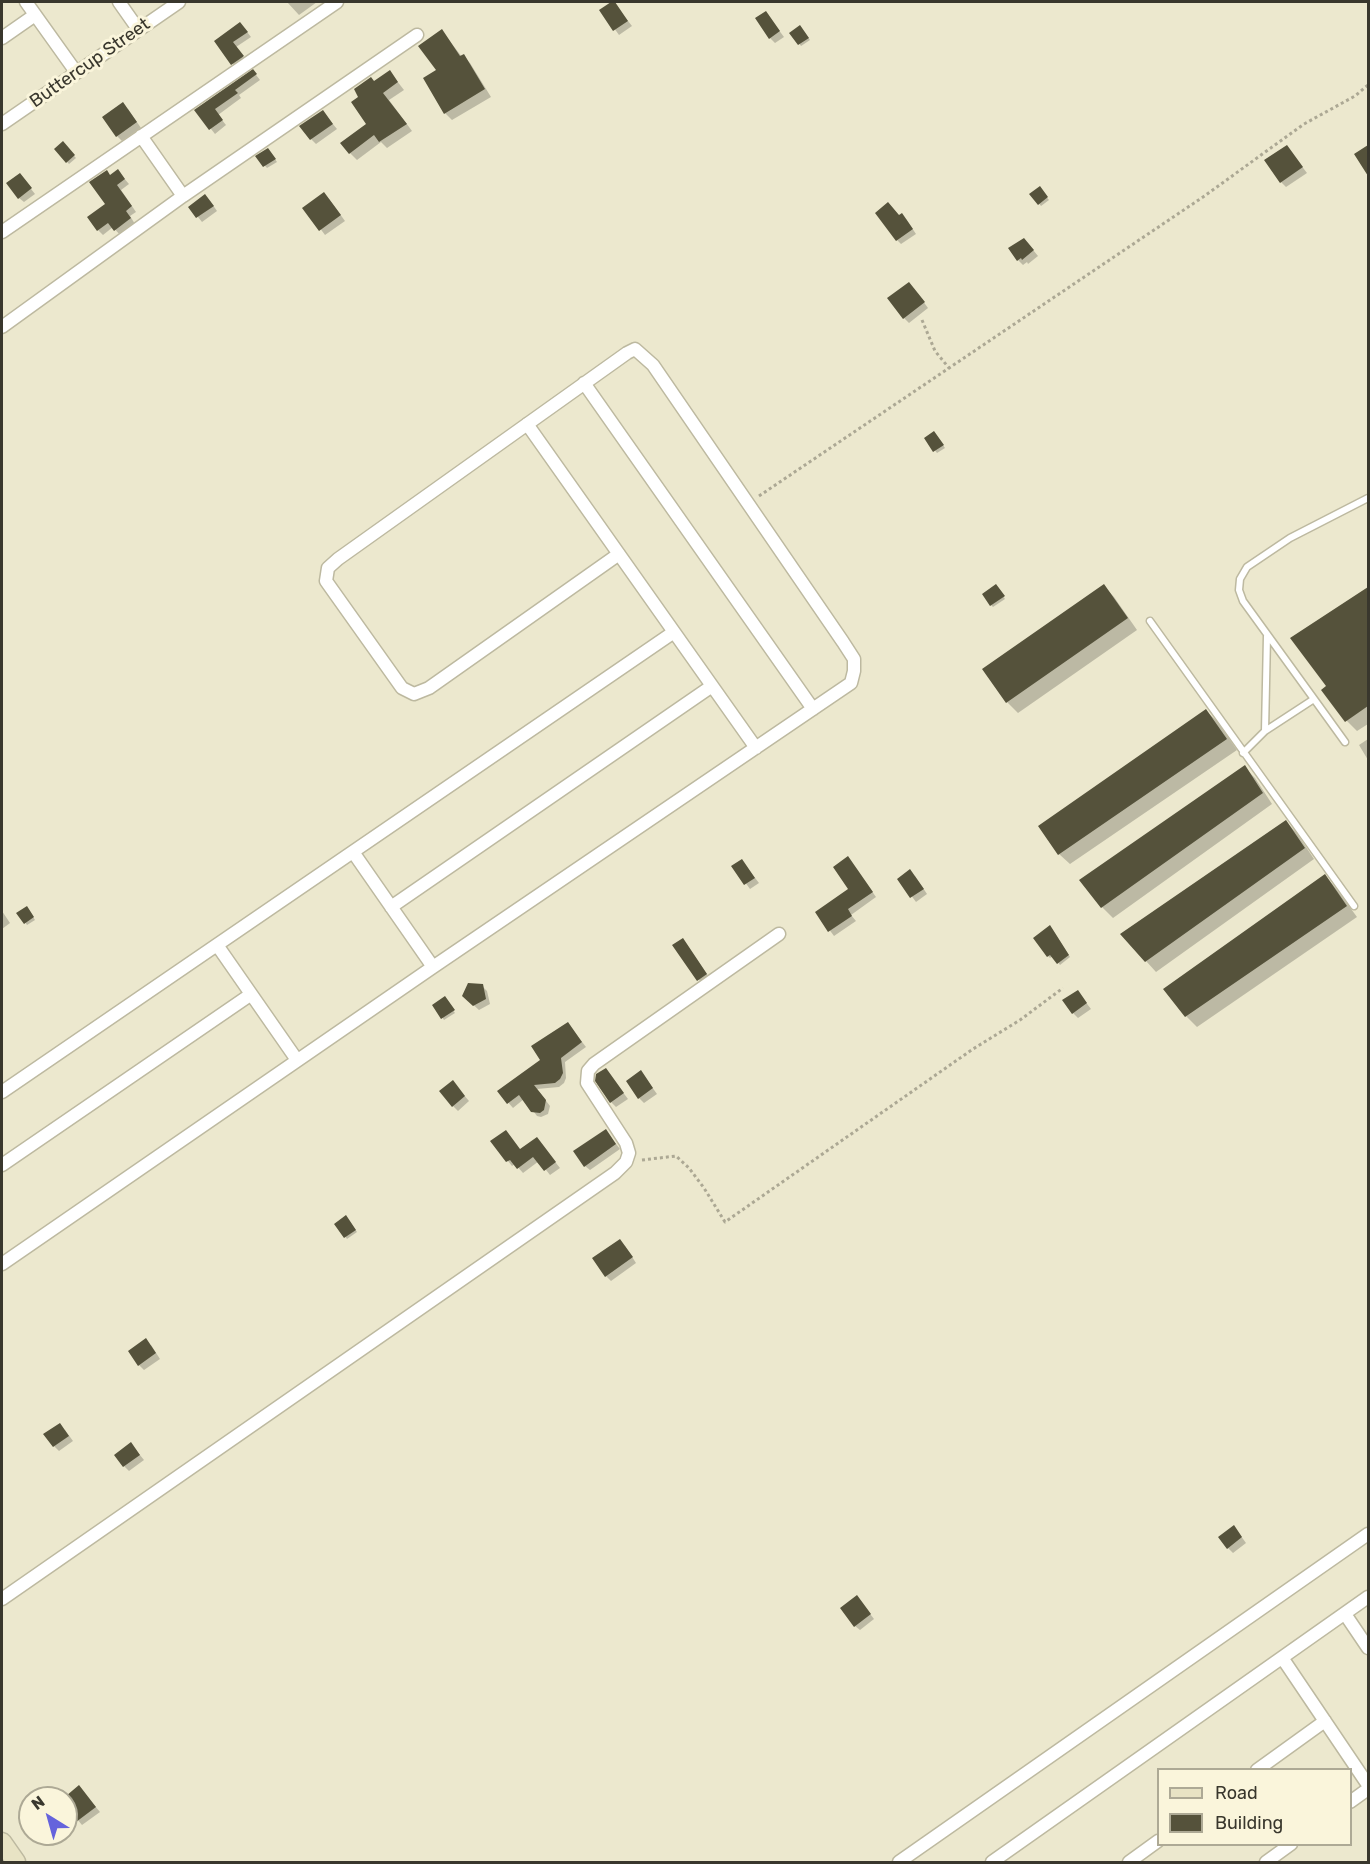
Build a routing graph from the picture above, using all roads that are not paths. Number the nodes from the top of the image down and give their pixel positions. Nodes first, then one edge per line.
1 (26, 2) edge
2 (119, 2) edge
3 (179, 2) edge
4 (337, 2) edge
5 (35, 15) junction
6 (138, 30) junction
7 (417, 35) dead end
8 (2, 38) edge
9 (76, 72) junction
10 (2, 124) edge
11 (141, 136) junction
12 (183, 196) junction
13 (2, 232) edge
14 (2, 327) edge
15 (584, 383) junction
16 (527, 424) junction
17 (1368, 498) edge
18 (619, 554) junction
19 (1150, 621) dead end
20 (674, 633) junction
21 (1267, 636) junction
22 (712, 686) junction
23 (1314, 699) junction
24 (813, 709) junction
25 (1265, 731) junction
26 (1345, 742) dead end
27 (756, 748) junction
28 (1243, 753) junction
29 (353, 852) junction
30 (1354, 906) dead end
31 (391, 907) junction
32 (779, 934) dead end
33 (217, 945) junction
34 (433, 967) junction
35 (250, 995) junction
36 (297, 1060) junction
37 (2, 1092) edge
38 (2, 1166) edge
39 (2, 1264) edge
40 (1368, 1534) edge
41 (1368, 1597) edge
42 (2, 1599) edge
43 (1345, 1614) junction
44 (1368, 1648) edge
45 (1283, 1659) junction
46 (1325, 1721) junction
47 (1260, 1768) edge
48 (1368, 1787) edge
49 (1352, 1800) edge
50 (2, 1842) edge
51 (1157, 1842) edge
52 (1290, 1846) edge
53 (1006, 1859) edge
54 (16, 1863) edge
55 (899, 1863) edge
56 (992, 1863) edge
57 (1129, 1863) edge
58 (1266, 1863) edge

1 - 5 street
2 - 6 street
3 - 6 street, Buttercup Street
4 - 11 street
5 - 8 street
5 - 9 street
6 - 9 street, Buttercup Street
7 - 12 street
9 - 10 street, Buttercup Street
11 - 12 street
11 - 13 street
12 - 14 street
15 - 16 street
15 - 24 street
15 - 24 street
16 - 18 street
16 - 18 street
17 - 21 lane
18 - 20 street
19 - 28 lane
20 - 22 street
20 - 29 street
21 - 23 lane
21 - 25 lane
22 - 27 street
22 - 31 street
23 - 25 lane
23 - 26 lane
24 - 27 street
25 - 28 lane
27 - 34 street
28 - 30 lane
29 - 31 street
29 - 33 street
31 - 34 street
32 - 42 street
33 - 35 street
33 - 37 street
34 - 36 street
35 - 36 street
35 - 38 street
36 - 39 street
40 - 55 street
41 - 43 street
43 - 44 street
43 - 45 street
45 - 46 street
45 - 53 street
46 - 47 street
46 - 48 street
48 - 49 street
50 - 54 main road
51 - 57 street
52 - 58 street
53 - 56 street

